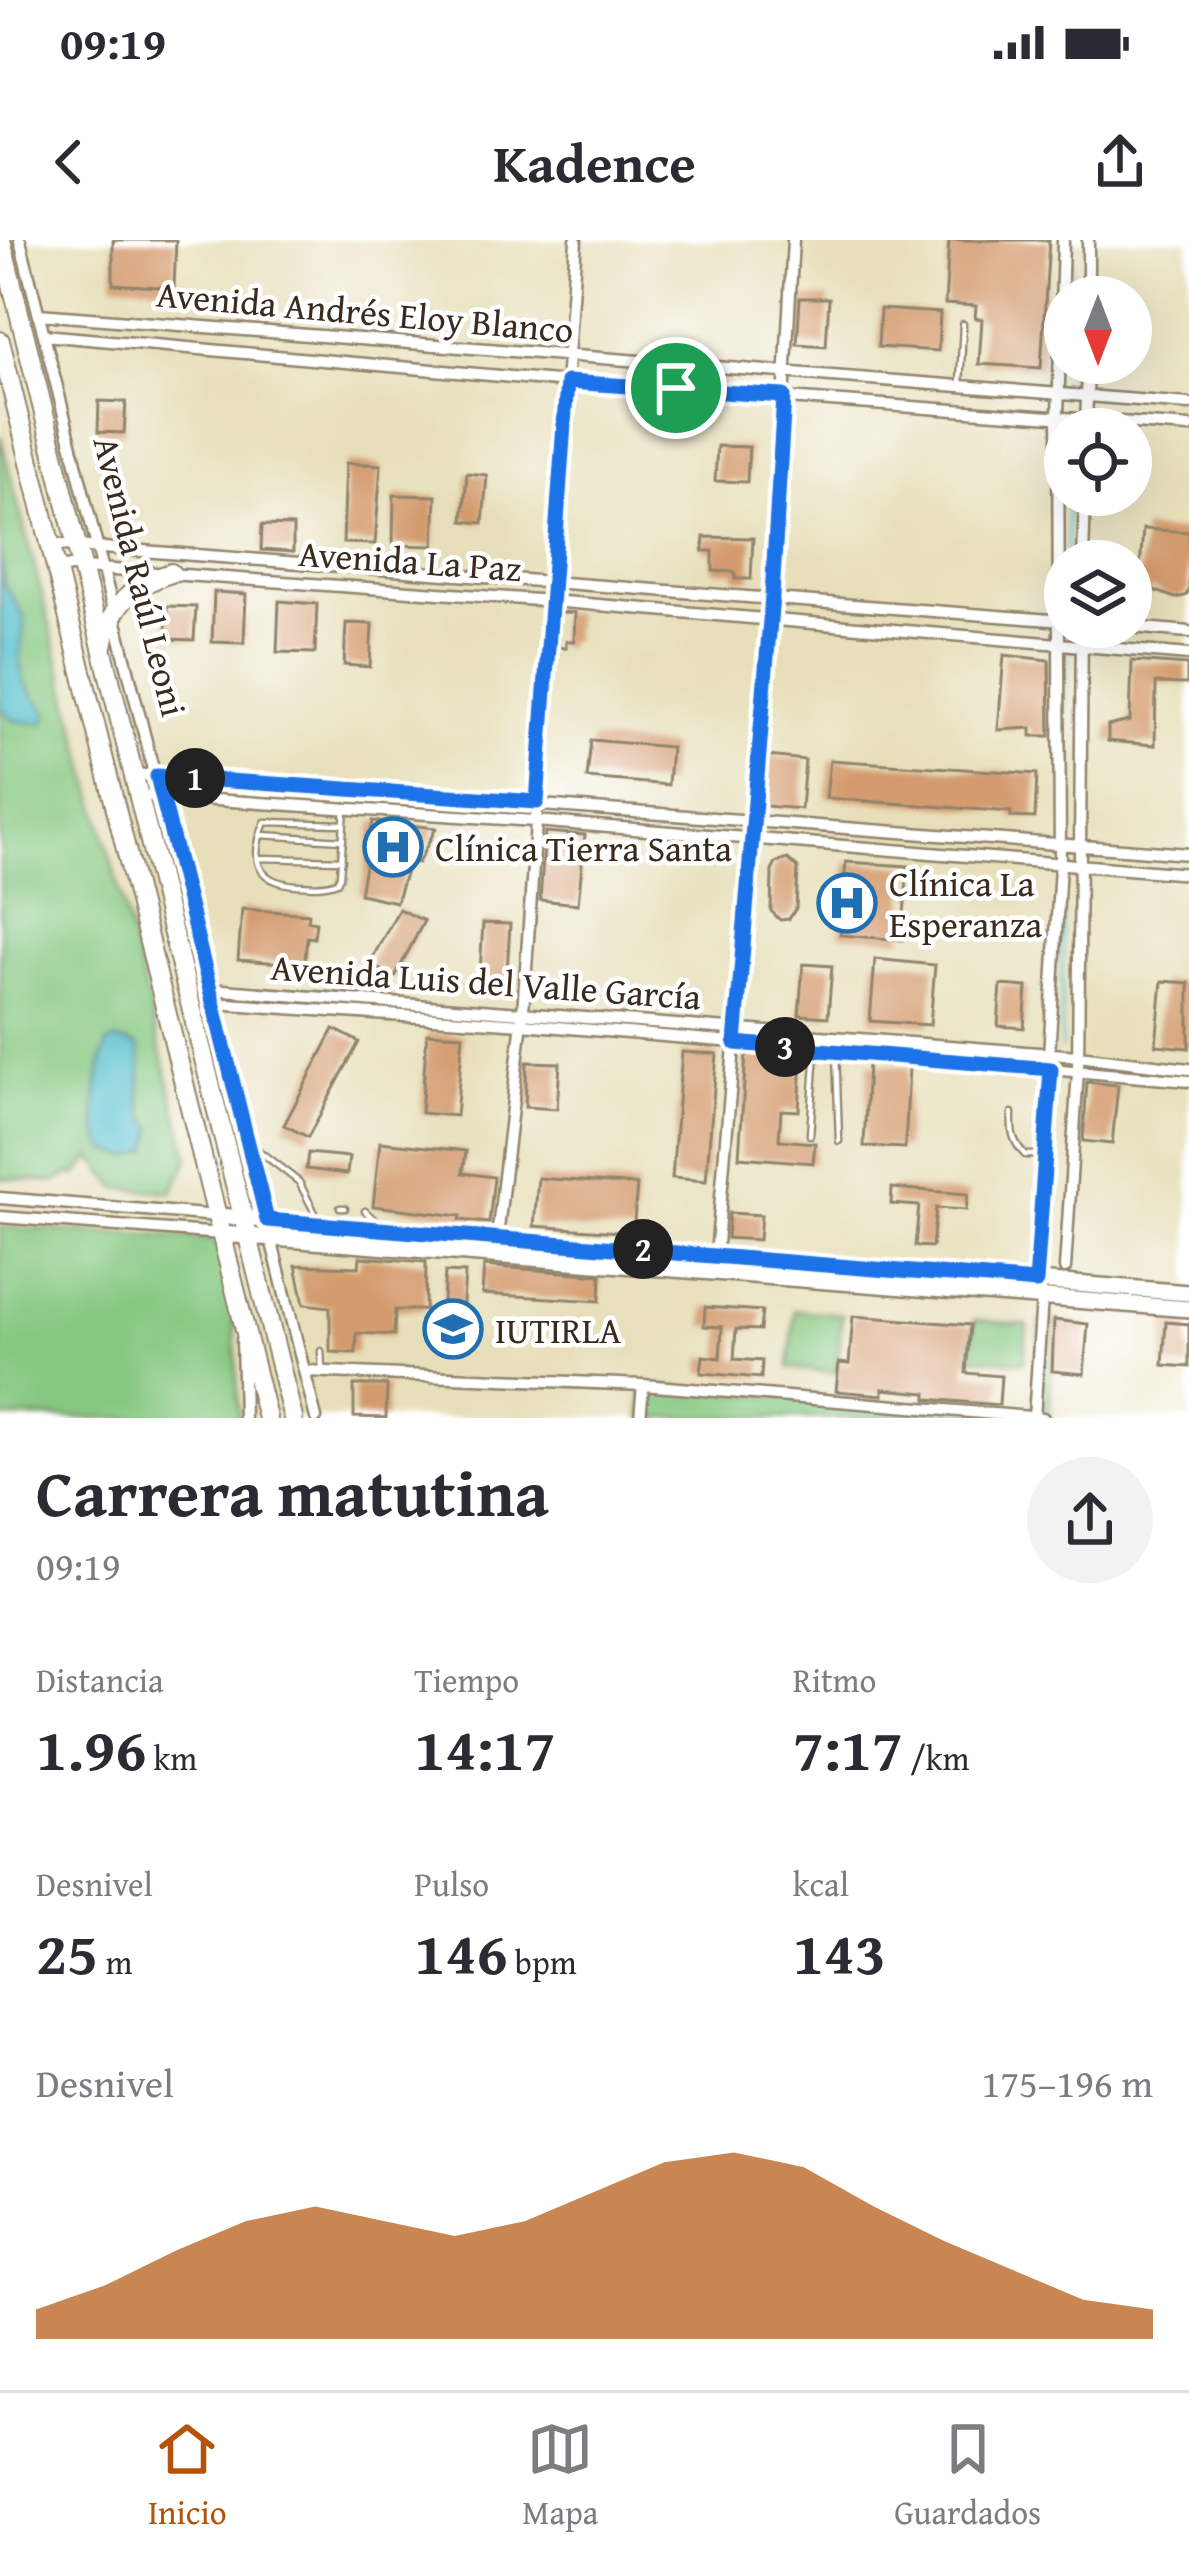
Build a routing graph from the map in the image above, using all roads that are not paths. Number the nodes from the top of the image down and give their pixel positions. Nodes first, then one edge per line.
1 (1, 240) edge
2 (11, 240) edge
3 (20, 240) edge
4 (576, 240) edge
5 (793, 240) edge
6 (1063, 240) edge
7 (1088, 240) edge
8 (10, 276) junction
9 (1088, 276) edge
10 (39, 314) junction
11 (963, 324) dead end
12 (44, 335) junction
13 (0, 341) edge
14 (569, 358) junction
15 (785, 371) junction
16 (567, 382) junction
17 (960, 384) junction
18 (1087, 384) edge
19 (1060, 393) junction
20 (1086, 395) junction
21 (784, 396) junction
22 (1189, 404) edge
23 (1060, 408) edge
24 (1086, 408) edge
25 (1044, 416) edge
26 (1152, 425) edge
27 (1189, 427) edge
28 (87, 493) junction
29 (64, 498) junction
30 (50, 544) junction
31 (76, 546) junction
32 (100, 548) junction
33 (56, 566) junction
34 (82, 568) junction
35 (105, 569) junction
36 (171, 573) junction
37 (553, 581) junction
38 (772, 596) junction
39 (551, 601) junction
40 (115, 608) junction
41 (770, 619) junction
42 (1044, 619) edge
43 (1152, 629) edge
44 (1189, 632) edge
45 (1044, 644) edge
46 (1067, 648) edge
47 (1067, 648) edge
48 (1091, 648) edge
49 (102, 650) junction
50 (1189, 656) edge
51 (157, 776) junction
52 (135, 784) junction
53 (162, 796) junction
54 (537, 802) junction
55 (345, 808) junction
56 (535, 821) junction
57 (755, 821) junction
58 (344, 824) junction
59 (261, 835) junction
60 (753, 838) junction
61 (343, 840) junction
62 (1061, 845) junction
63 (1081, 846) junction
64 (1189, 854) edge
65 (259, 858) junction
66 (341, 860) junction
67 (1061, 865) junction
68 (1081, 866) junction
69 (1189, 874) edge
70 (211, 996) junction
71 (522, 1018) junction
72 (736, 1037) junction
73 (816, 1050) junction
74 (836, 1052) junction
75 (1052, 1054) junction
76 (1078, 1056) junction
77 (1051, 1069) junction
78 (1189, 1069) edge
79 (1078, 1071) junction
80 (1189, 1082) edge
81 (1012, 1113) dead end
82 (810, 1135) dead end
83 (838, 1141) dead end
84 (249, 1143) junction
85 (1043, 1155) junction
86 (0, 1198) edge
87 (365, 1210) dead end
88 (314, 1215) junction
89 (0, 1217) edge
90 (267, 1220) junction
91 (219, 1225) junction
92 (245, 1227) junction
93 (388, 1232) junction
94 (272, 1238) junction
95 (497, 1238) junction
96 (716, 1255) junction
97 (1065, 1268) dead end
98 (1039, 1290) junction
99 (1189, 1293) edge
100 (1189, 1310) edge
101 (242, 1318) junction
102 (321, 1351) dead end
103 (322, 1370) junction
104 (304, 1371) junction
105 (643, 1385) junction
106 (244, 1418) edge
107 (267, 1418) edge
108 (293, 1418) edge
109 (316, 1418) edge
110 (640, 1418) edge
111 (1034, 1418) edge
112 (1043, 1418) edge

1 - 8 highway, Avenida Raúl Leoni
2 - 8 highway
3 - 10 street, Avenida Raúl Leoni
4 - 14 street
5 - 15 street
6 - 19 street
7 - 9 street
8 - 29 highway, Avenida Raúl Leoni
10 - 12 street, Avenida Raúl Leoni
10 - 14 street, Avenida Andrés Eloy Blanco
11 - 17 lane
12 - 16 street, Avenida Andrés Eloy Blanco
12 - 28 street, Avenida Raúl Leoni
13 - 30 highway
14 - 15 street, Avenida Andrés Eloy Blanco
14 - 16 street
15 - 17 street, Avenida Andrés Eloy Blanco
15 - 21 street
16 - 21 street, Avenida Andrés Eloy Blanco
16 - 37 street
17 - 19 street, Avenida Andrés Eloy Blanco
18 - 20 street
19 - 20 street, Avenida Andrés Eloy Blanco
19 - 23 street
20 - 22 street, Avenida Andrés Eloy Blanco
20 - 24 street
21 - 25 street, Avenida Andrés Eloy Blanco
21 - 38 street
26 - 27 street, Avenida Andrés Eloy Blanco
28 - 29 street
28 - 32 street, Avenida Raúl Leoni
29 - 31 highway, Avenida Raúl Leoni
30 - 31 street, Avenida La Paz
30 - 33 highway
31 - 32 street, Avenida La Paz
31 - 34 highway, Avenida Raúl Leoni
32 - 35 street, Avenida Raúl Leoni
32 - 37 street, Avenida La Paz
33 - 34 street, Avenida La Paz
33 - 91 highway
34 - 35 street, Avenida La Paz
34 - 49 highway, Avenida Raúl Leoni
35 - 36 street, Avenida La Paz
35 - 40 street, Avenida Raúl Leoni
36 - 39 street, Avenida La Paz
36 - 40 highway
37 - 38 street, Avenida La Paz
37 - 39 street
38 - 41 street
38 - 42 street, Avenida La Paz
39 - 41 street, Avenida La Paz
39 - 54 street
40 - 49 highway
40 - 51 street, Avenida Raúl Leoni
41 - 45 street, Avenida La Paz
41 - 57 street
43 - 44 street
46 - 62 street
47 - 63 street
48 - 50 street, Avenida La Paz
49 - 52 highway, Avenida Raúl Leoni
51 - 52 street
51 - 53 street, Avenida Raúl Leoni
51 - 54 street
52 - 53 street
52 - 92 highway, Avenida Raúl Leoni
53 - 55 street
53 - 70 street, Avenida Raúl Leoni
54 - 56 street
54 - 57 street
55 - 56 street
55 - 58 lane
56 - 60 street
56 - 71 street
57 - 60 street
57 - 62 street
58 - 59 lane
58 - 61 lane
59 - 61 lane
59 - 65 lane
60 - 67 street
60 - 72 street
61 - 66 lane
62 - 63 street
62 - 67 street
63 - 64 street
63 - 68 street
65 - 66 lane
65 - 66 lane
67 - 68 street
67 - 75 street
68 - 69 street
68 - 76 street
70 - 71 street, Avenida Luis del Valle García
70 - 84 street, Avenida Raúl Leoni
71 - 72 street, Avenida Luis del Valle García
71 - 95 street
72 - 73 street, Avenida Luis del Valle García
72 - 75 street, Avenida Luis del Valle García
72 - 96 street
73 - 74 street, Avenida Luis del Valle García
73 - 82 lane
74 - 77 street, Avenida Luis del Valle García
74 - 83 lane
75 - 76 street, Avenida Luis del Valle García
75 - 77 street
76 - 78 street, Avenida Luis del Valle García
76 - 79 street
77 - 79 street, Avenida Luis del Valle García
77 - 85 street
79 - 80 street, Avenida Luis del Valle García
79 - 97 street
81 - 85 lane
84 - 88 lane
84 - 90 street, Avenida Raúl Leoni
85 - 98 street
86 - 91 street
87 - 93 lane
88 - 90 street
88 - 93 street
89 - 91 street
90 - 92 street
90 - 94 street, Avenida Raúl Leoni
91 - 92 street
91 - 101 highway
92 - 94 street
92 - 108 highway, Avenida Raúl Leoni
93 - 95 street
94 - 98 street
94 - 104 street, Avenida Raúl Leoni
95 - 96 street
96 - 98 street
98 - 99 street
98 - 100 street
98 - 111 street
101 - 106 street
101 - 107 highway
102 - 103 lane
103 - 104 street
103 - 105 street
104 - 109 street, Avenida Raúl Leoni
105 - 110 street
105 - 111 street
111 - 112 street

